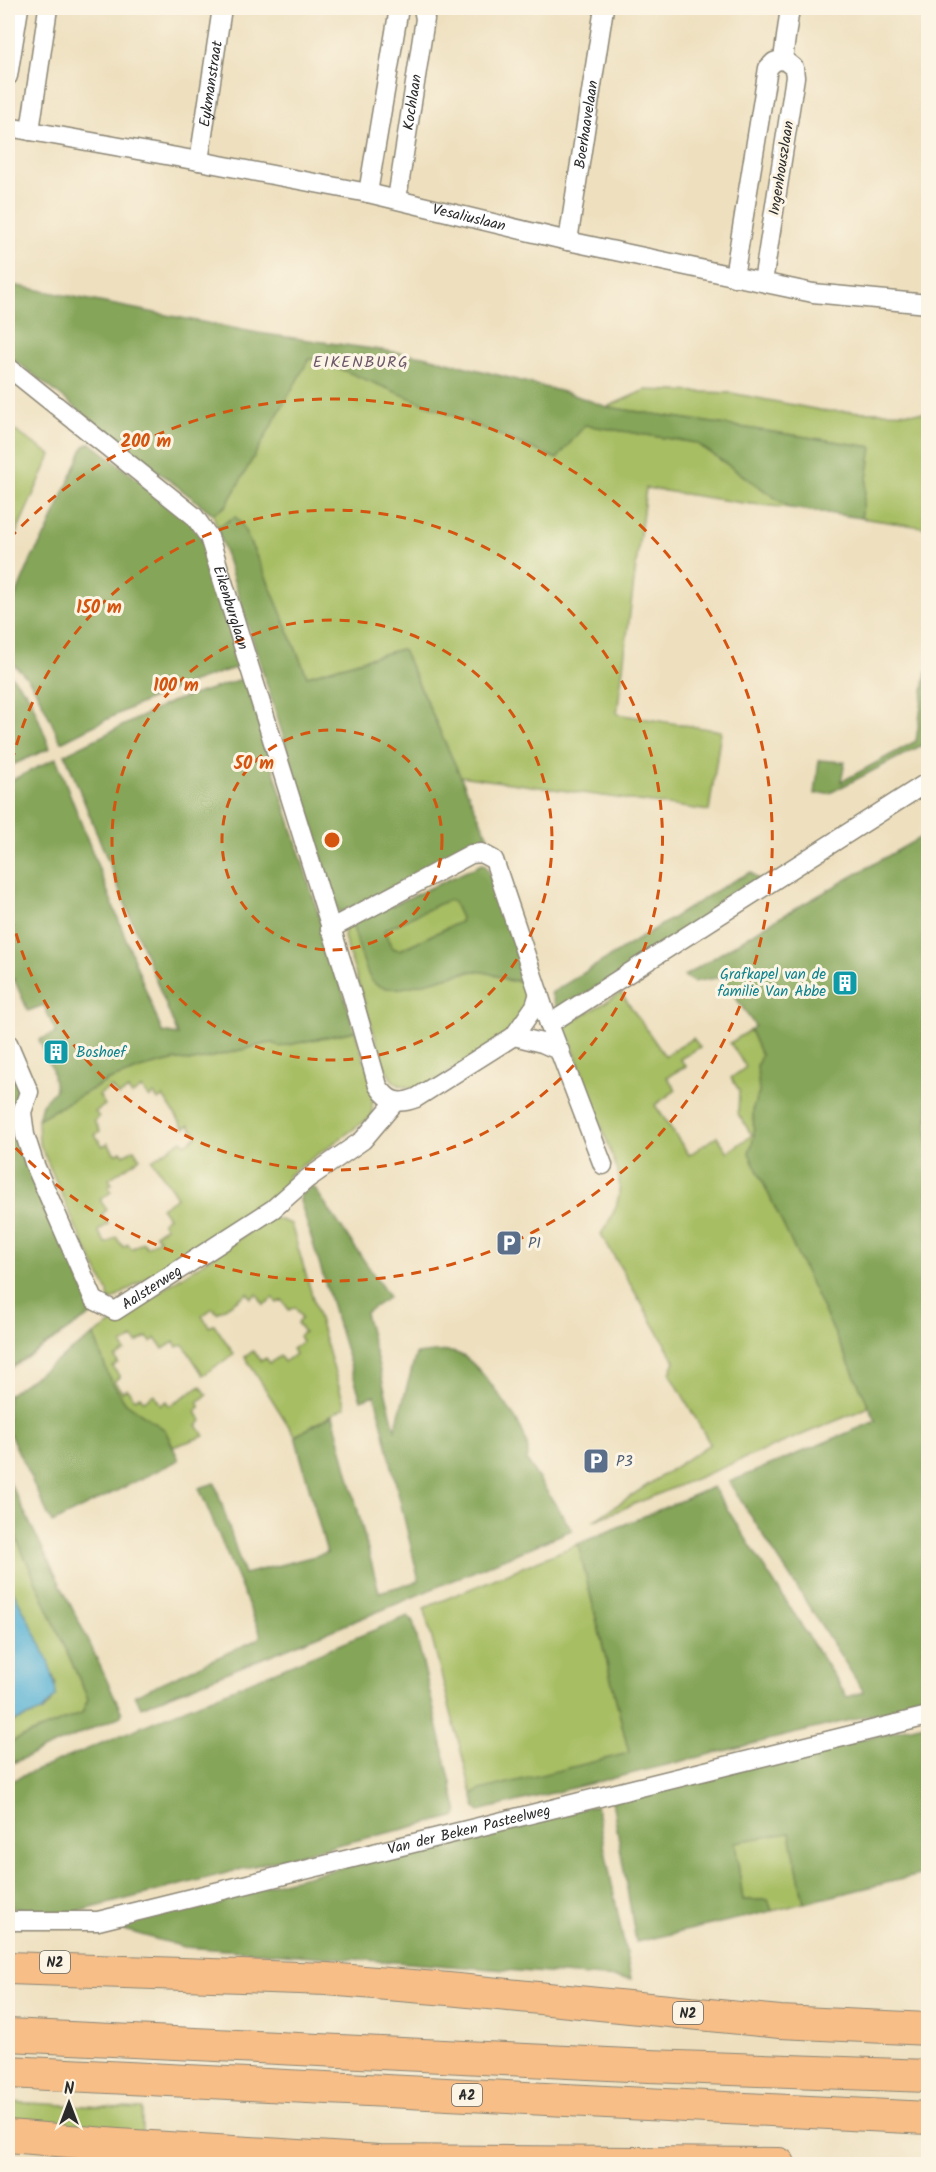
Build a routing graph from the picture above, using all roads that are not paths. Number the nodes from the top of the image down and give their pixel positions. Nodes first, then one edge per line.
1 (19, 8) edge
2 (48, 8) edge
3 (222, 8) edge
4 (399, 8) edge
5 (423, 8) edge
6 (604, 8) edge
7 (790, 8) edge
8 (783, 59) junction
9 (8, 76) edge
10 (8, 127) edge
11 (30, 131) junction
12 (199, 160) junction
13 (368, 193) junction
14 (397, 199) junction
15 (568, 241) junction
16 (734, 277) junction
17 (763, 282) junction
18 (928, 304) edge
19 (8, 367) edge
20 (923, 785) dead end
21 (330, 929) junction
22 (539, 993) junction
23 (549, 1024) junction
24 (514, 1036) junction
25 (8, 1043) edge
26 (560, 1051) junction
27 (395, 1102) junction
28 (603, 1165) dead end
29 (928, 1716) edge
30 (8, 1921) edge
31 (8, 1952) edge
32 (8, 1968) edge
33 (103, 1972) junction
34 (928, 2029) edge
35 (8, 2035) edge
36 (8, 2072) edge
37 (928, 2076) edge
38 (927, 2117) edge
39 (8, 2136) edge
40 (118, 2145) junction
41 (8, 2154) edge
42 (779, 2164) edge

1 - 9 street
2 - 11 street
3 - 12 street, Eykmanstraat
4 - 13 street, Kochlaan
5 - 14 street, Kochlaan
6 - 15 street, Boerhaavelaan
7 - 8 street
8 - 16 street, Ingenhouszlaan
8 - 17 street, Ingenhouszlaan
10 - 11 street, Vesaliuslaan
11 - 12 street, Vesaliuslaan
12 - 13 street, Vesaliuslaan
13 - 14 street, Vesaliuslaan
14 - 15 street, Vesaliuslaan
15 - 16 street, Vesaliuslaan
16 - 17 street, Vesaliuslaan
17 - 18 street, Vesaliuslaan
19 - 21 street, Eikenburglaan
20 - 23 street
21 - 22 street
21 - 27 street
22 - 23 street
22 - 24 street
23 - 26 street
24 - 26 street
24 - 27 street
25 - 27 street, Aalsterweg
26 - 28 street
29 - 30 street, Van der Beken Pasteelweg
31 - 33 highway, N2
32 - 33 highway, N2
33 - 34 highway, N2
35 - 37 highway
36 - 38 highway, A2
39 - 40 highway
40 - 41 highway
40 - 42 highway

